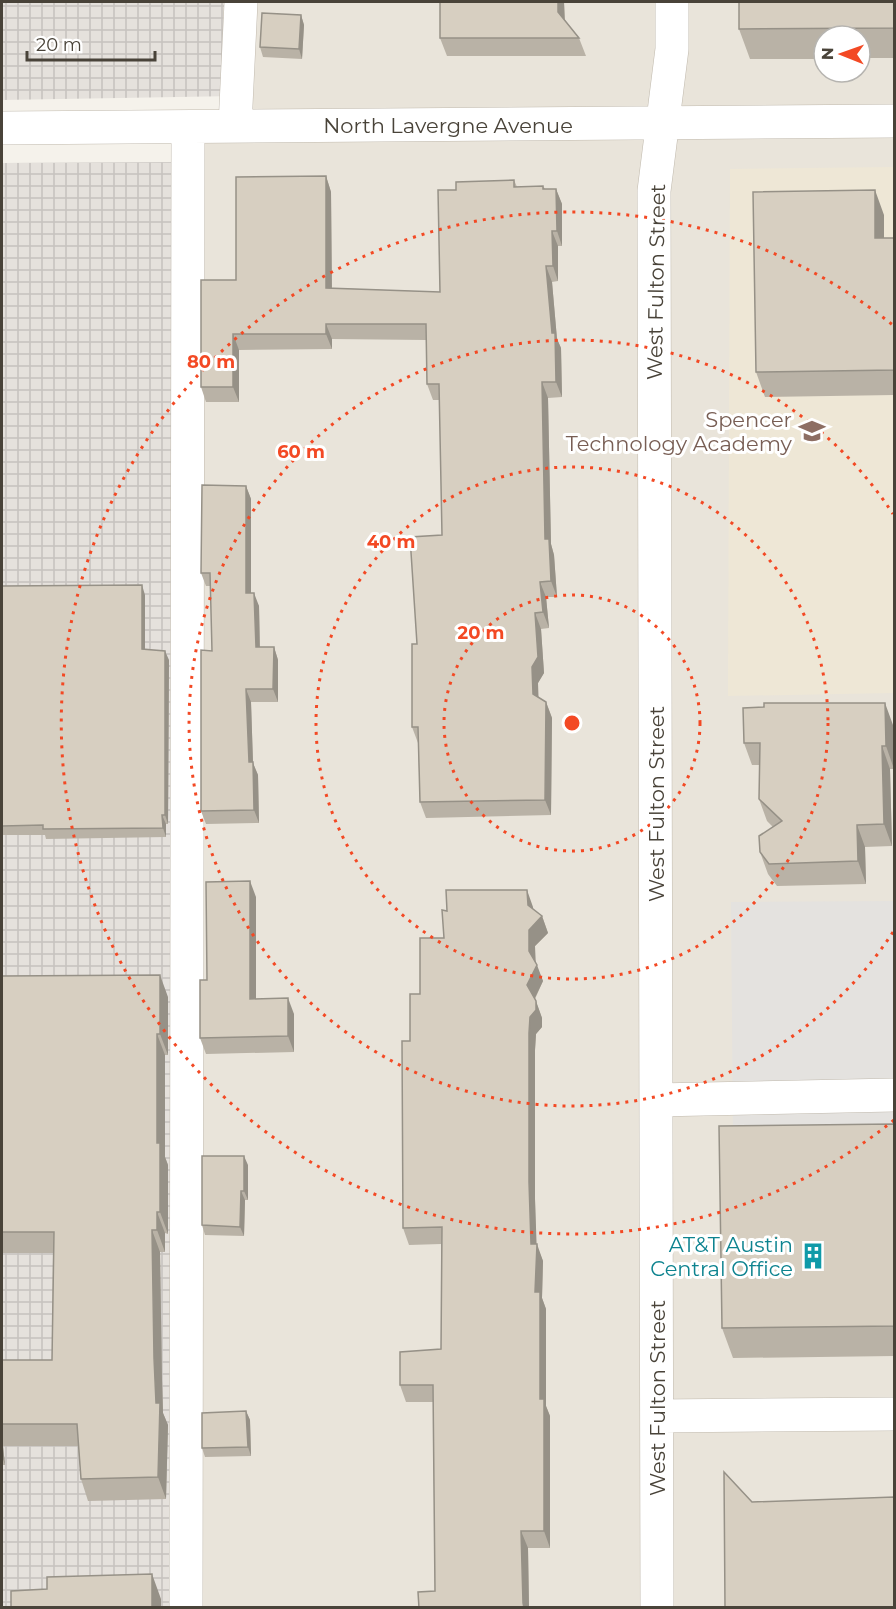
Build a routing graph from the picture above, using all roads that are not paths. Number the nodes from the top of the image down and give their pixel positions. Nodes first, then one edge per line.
1 (241, 2) edge
2 (672, 2) edge
3 (894, 121) edge
4 (663, 123) junction
5 (235, 126) junction
6 (188, 127) junction
7 (2, 128) edge
8 (894, 1095) edge
9 (657, 1100) junction
10 (894, 1414) edge
11 (657, 1416) junction
12 (186, 1608) edge
13 (657, 1608) edge

1 - 5 street
2 - 4 street, West Fulton Street
3 - 4 street, North Lavergne Avenue
4 - 5 street, North Lavergne Avenue
4 - 9 street, West Fulton Street
5 - 6 street, North Lavergne Avenue
6 - 7 street, North Lavergne Avenue
6 - 12 street
8 - 9 street
9 - 11 street, West Fulton Street
10 - 11 street
11 - 13 street, West Fulton Street

